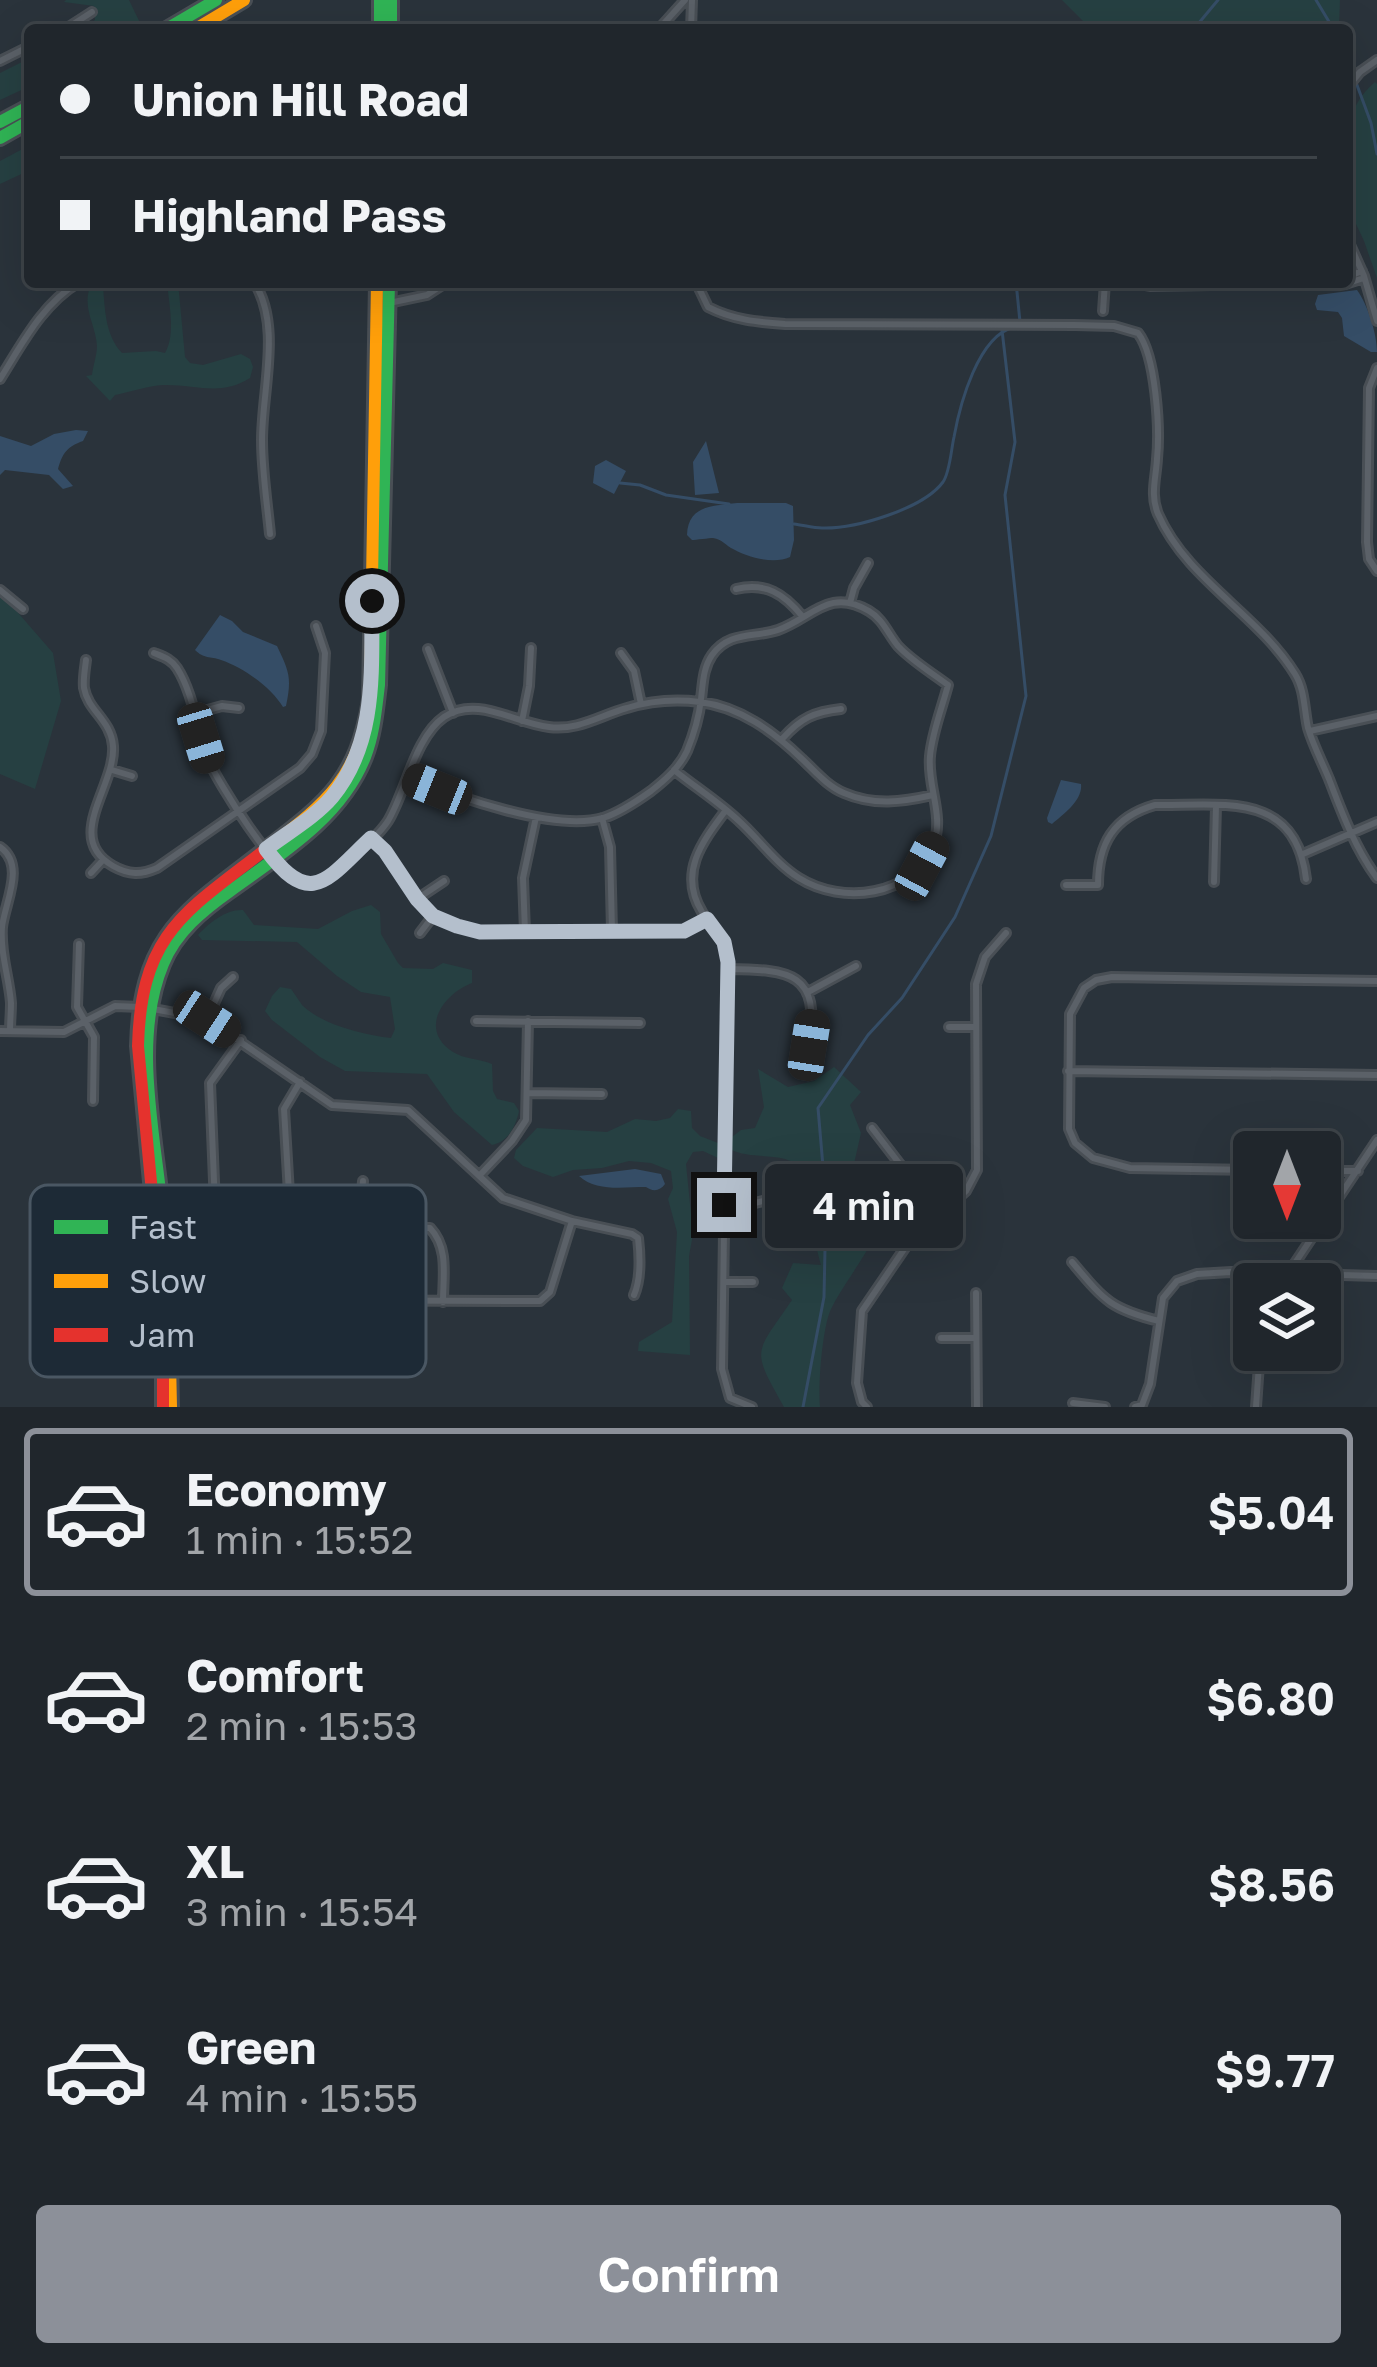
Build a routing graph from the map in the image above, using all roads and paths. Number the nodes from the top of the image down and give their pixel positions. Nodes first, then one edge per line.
1 (216, 0) edge
2 (244, 0) edge
3 (688, 0) edge
4 (92, 12) dead end
5 (73, 24) edge
6 (175, 24) edge
7 (204, 24) edge
8 (664, 24) edge
9 (1353, 252) edge
10 (1363, 274) junction
11 (1353, 276) edge
12 (1353, 280) edge
13 (71, 288) edge
14 (257, 288) edge
15 (379, 288) edge
16 (387, 288) edge
17 (437, 288) edge
18 (699, 288) edge
19 (1105, 288) edge
20 (383, 303) junction
21 (1103, 311) dead end
22 (1377, 321) edge
23 (1377, 368) edge
24 (0, 379) edge
25 (1369, 398) junction
26 (1377, 407) edge
27 (1372, 448) edge
28 (1367, 511) junction
29 (1377, 511) edge
30 (271, 534) dead end
31 (868, 563) dead end
32 (1377, 571) edge
33 (0, 590) edge
34 (736, 590) dead end
35 (850, 602) junction
36 (23, 609) dead end
37 (802, 616) junction
38 (316, 626) dead end
39 (531, 648) dead end
40 (428, 649) dead end
41 (154, 653) dead end
42 (621, 653) dead end
43 (86, 660) dead end
44 (701, 702) junction
45 (641, 705) junction
46 (239, 708) dead end
47 (841, 710) dead end
48 (453, 713) junction
49 (194, 714) junction
50 (1377, 716) edge
51 (522, 721) junction
52 (1309, 731) junction
53 (782, 739) junction
54 (111, 769) junction
55 (674, 770) junction
56 (132, 776) dead end
57 (408, 777) junction
58 (934, 796) junction
59 (1216, 806) junction
60 (726, 810) junction
61 (239, 813) junction
62 (536, 816) junction
63 (602, 818) junction
64 (1377, 822) edge
65 (1351, 832) junction
66 (371, 838) junction
67 (0, 848) edge
68 (270, 854) junction
69 (1302, 854) junction
70 (103, 860) junction
71 (91, 873) dead end
72 (1377, 878) edge
73 (1306, 879) dead end
74 (444, 880) dead end
75 (1214, 882) dead end
76 (1066, 884) dead end
77 (417, 899) junction
78 (433, 916) junction
79 (707, 919) junction
80 (612, 931) junction
81 (525, 932) junction
82 (420, 933) dead end
83 (1006, 933) dead end
84 (79, 944) dead end
85 (856, 966) dead end
86 (728, 969) junction
87 (233, 977) dead end
88 (1377, 981) edge
89 (808, 992) junction
90 (145, 1008) junction
91 (207, 1019) junction
92 (85, 1021) junction
93 (476, 1021) dead end
94 (528, 1022) junction
95 (640, 1023) dead end
96 (949, 1027) dead end
97 (976, 1027) junction
98 (0, 1031) edge
99 (10, 1031) junction
100 (241, 1040) junction
101 (809, 1045) dead end
102 (1068, 1071) junction
103 (1377, 1075) edge
104 (299, 1082) junction
105 (528, 1093) junction
106 (602, 1094) dead end
107 (93, 1101) dead end
108 (872, 1128) dead end
109 (1377, 1140) edge
110 (1233, 1170) edge
111 (1341, 1171) edge
112 (1358, 1171) junction
113 (479, 1176) junction
114 (363, 1181) dead end
115 (159, 1185) edge
116 (214, 1185) edge
117 (289, 1185) edge
118 (363, 1185) edge
119 (771, 1199) dead end
120 (724, 1205) junction
121 (939, 1215) junction
122 (572, 1221) junction
123 (426, 1228) edge
124 (1072, 1262) dead end
125 (1294, 1263) edge
126 (1233, 1272) edge
127 (1341, 1275) edge
128 (1377, 1276) edge
129 (724, 1282) junction
130 (753, 1282) dead end
131 (976, 1293) dead end
132 (634, 1295) dead end
133 (426, 1302) edge
134 (443, 1302) junction
135 (1159, 1321) junction
136 (941, 1338) dead end
137 (976, 1338) junction
138 (1259, 1371) edge
139 (167, 1377) edge
140 (1073, 1403) dead end
141 (864, 1404) edge
142 (167, 1407) edge
143 (752, 1407) edge
144 (853, 1407) edge
145 (977, 1407) edge
146 (1105, 1407) edge
147 (1135, 1407) edge
148 (1256, 1407) edge

1 - 6 main road
2 - 7 main road
3 - 8 street
4 - 5 street
9 - 10 street
10 - 11 street
10 - 12 street
10 - 22 street
13 - 24 street
14 - 30 street
15 - 20 main road
16 - 20 main road
17 - 20 street
18 - 52 street
19 - 21 street
20 - 68 main road
23 - 25 street
25 - 26 street
25 - 27 street
27 - 28 street
28 - 29 street
28 - 32 street
31 - 35 street
33 - 36 street
34 - 37 street
35 - 37 street
35 - 58 street
37 - 44 street
38 - 61 street
39 - 51 street
40 - 48 street
41 - 49 street
42 - 45 street
43 - 54 street
44 - 45 street
44 - 53 street
44 - 55 street
45 - 51 street
46 - 49 street
47 - 53 street
48 - 51 street
48 - 57 street
49 - 61 street
50 - 52 street
52 - 65 street
53 - 58 street
54 - 56 street
54 - 70 street
55 - 60 street
55 - 63 street
57 - 62 street
57 - 66 street
58 - 60 street
59 - 69 street
59 - 75 street
59 - 76 street
60 - 79 street
61 - 68 street
61 - 70 street
62 - 63 street
62 - 81 street
63 - 80 street
64 - 65 street
65 - 69 street
65 - 72 street
66 - 68 street
66 - 77 street
67 - 99 street
68 - 90 main road
69 - 73 street
70 - 71 street
74 - 77 street
77 - 78 street
78 - 81 street
78 - 82 street
79 - 80 street
79 - 86 street
80 - 81 street
83 - 97 street
84 - 92 street
85 - 89 street
86 - 89 street
86 - 120 street
87 - 91 street
88 - 102 street
89 - 101 street
90 - 91 street
90 - 92 street
90 - 115 main road
91 - 100 street
92 - 99 street
92 - 107 street
93 - 94 street
94 - 95 street
94 - 105 street
96 - 97 street
97 - 121 street
98 - 99 street
100 - 104 street
100 - 116 street
102 - 103 street
102 - 110 street
104 - 113 street
104 - 117 street
105 - 106 street
105 - 113 street
108 - 121 street
109 - 112 street
111 - 112 street
112 - 125 street
113 - 122 street
114 - 118 street
119 - 120 street
120 - 129 street
121 - 141 street
122 - 132 street
122 - 134 street
123 - 134 street
124 - 135 street
126 - 135 street
127 - 128 street
129 - 130 street
129 - 143 street
131 - 137 street
133 - 134 street
135 - 147 street
136 - 137 street
137 - 145 street
138 - 148 street
139 - 142 main road
140 - 146 street
141 - 144 street

